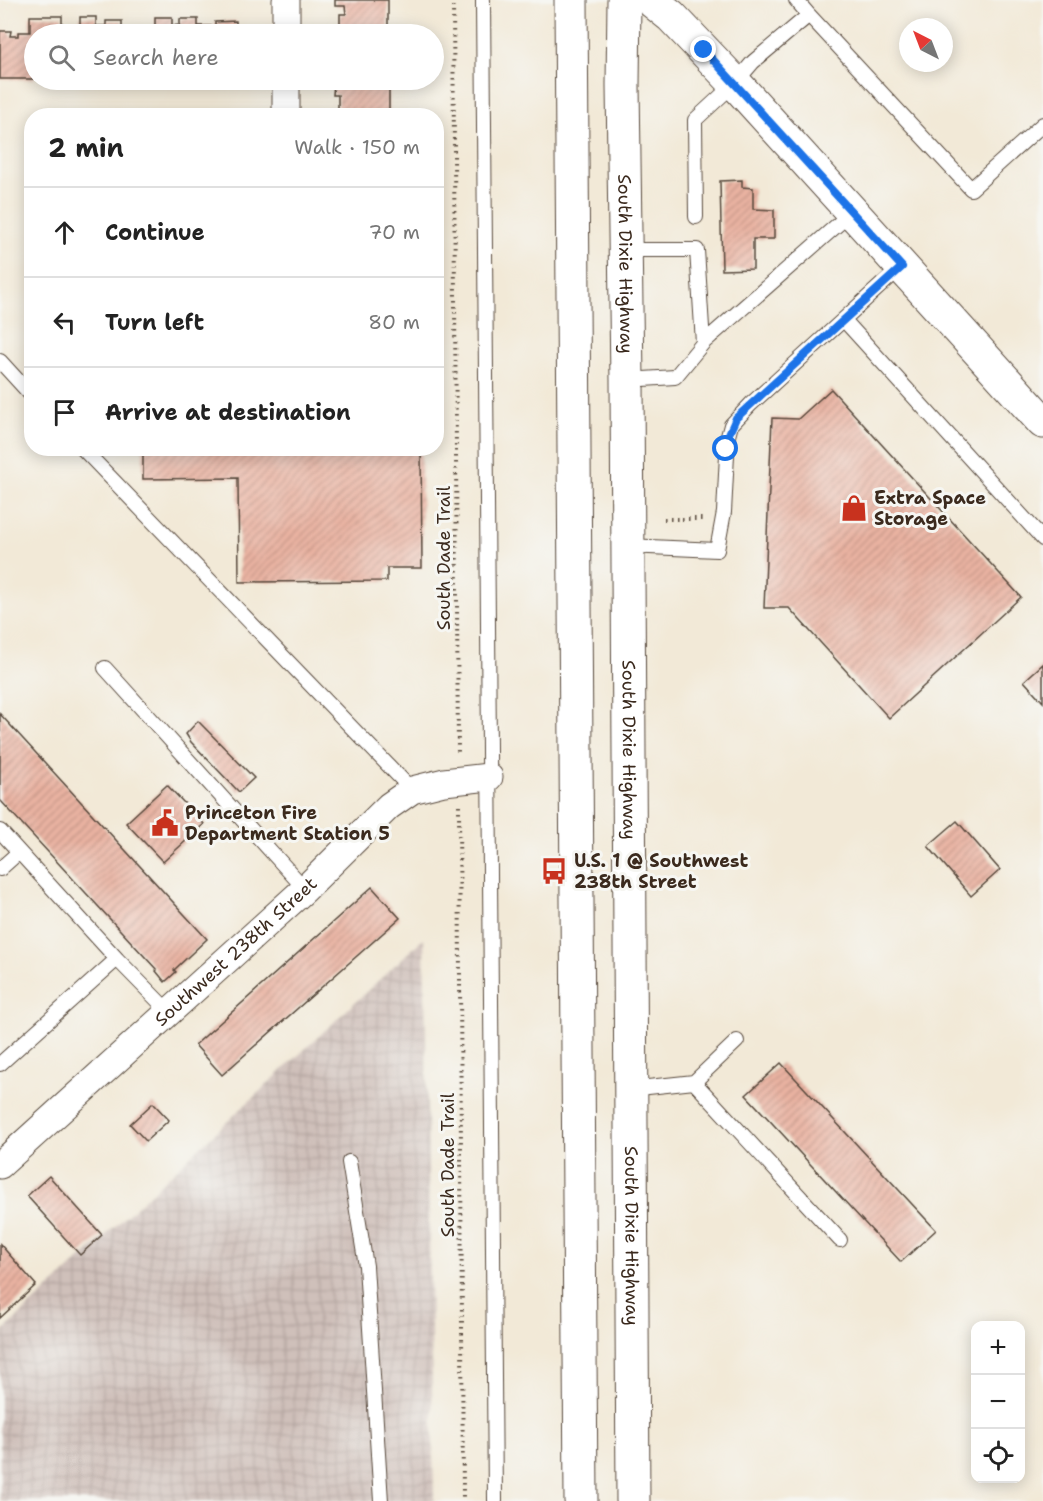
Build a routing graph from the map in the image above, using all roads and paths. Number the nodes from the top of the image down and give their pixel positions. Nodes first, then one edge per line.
1 (286, 0) edge
2 (453, 0) edge
3 (483, 0) edge
4 (571, 0) edge
5 (624, 0) edge
6 (651, 0) edge
7 (796, 0) edge
8 (809, 15) junction
9 (286, 24) edge
10 (735, 83) junction
11 (286, 90) edge
12 (286, 108) edge
13 (1043, 124) edge
14 (852, 212) junction
15 (696, 217) dead end
16 (624, 250) junction
17 (902, 267) junction
18 (843, 320) junction
19 (703, 343) junction
20 (0, 361) edge
21 (627, 380) junction
22 (24, 387) edge
23 (1043, 422) edge
24 (90, 456) edge
25 (664, 519) dead end
26 (705, 519) dead end
27 (1043, 539) edge
28 (627, 546) junction
29 (105, 668) dead end
30 (458, 720) dead end
31 (489, 777) junction
32 (412, 790) junction
33 (459, 830) dead end
34 (0, 831) edge
35 (19, 852) junction
36 (0, 869) edge
37 (305, 889) junction
38 (117, 959) junction
39 (169, 1012) junction
40 (737, 1041) dead end
41 (0, 1064) edge
42 (694, 1082) junction
43 (630, 1089) junction
44 (350, 1162) dead end
45 (0, 1165) edge
46 (840, 1240) dead end
47 (381, 1501) edge
48 (464, 1501) edge
49 (495, 1501) edge
50 (580, 1501) edge
51 (633, 1501) edge

1 - 9 street
2 - 30 path, South Dade Trail
3 - 31 lane
4 - 50 main road
5 - 16 main road, South Dixie Highway
6 - 10 main road
7 - 8 lane
8 - 10 lane
8 - 13 lane
10 - 14 main road
10 - 15 lane
11 - 12 street
14 - 17 main road
14 - 19 lane
16 - 19 lane
16 - 21 main road, South Dixie Highway
17 - 18 lane
17 - 23 main road
18 - 27 lane
18 - 28 lane
19 - 21 lane
20 - 22 lane
21 - 28 main road, South Dixie Highway
24 - 32 lane
25 - 26 path
28 - 43 main road, South Dixie Highway
29 - 37 lane
31 - 32 street, Southwest 238th Street
31 - 49 lane
32 - 37 street, Southwest 238th Street
33 - 48 path, South Dade Trail
34 - 35 lane
35 - 36 lane
35 - 38 lane
37 - 39 street, Southwest 238th Street
38 - 39 lane
38 - 41 lane
39 - 45 street, Southwest 238th Street
40 - 42 lane
42 - 43 lane
42 - 46 lane
43 - 51 main road, South Dixie Highway
44 - 47 lane

